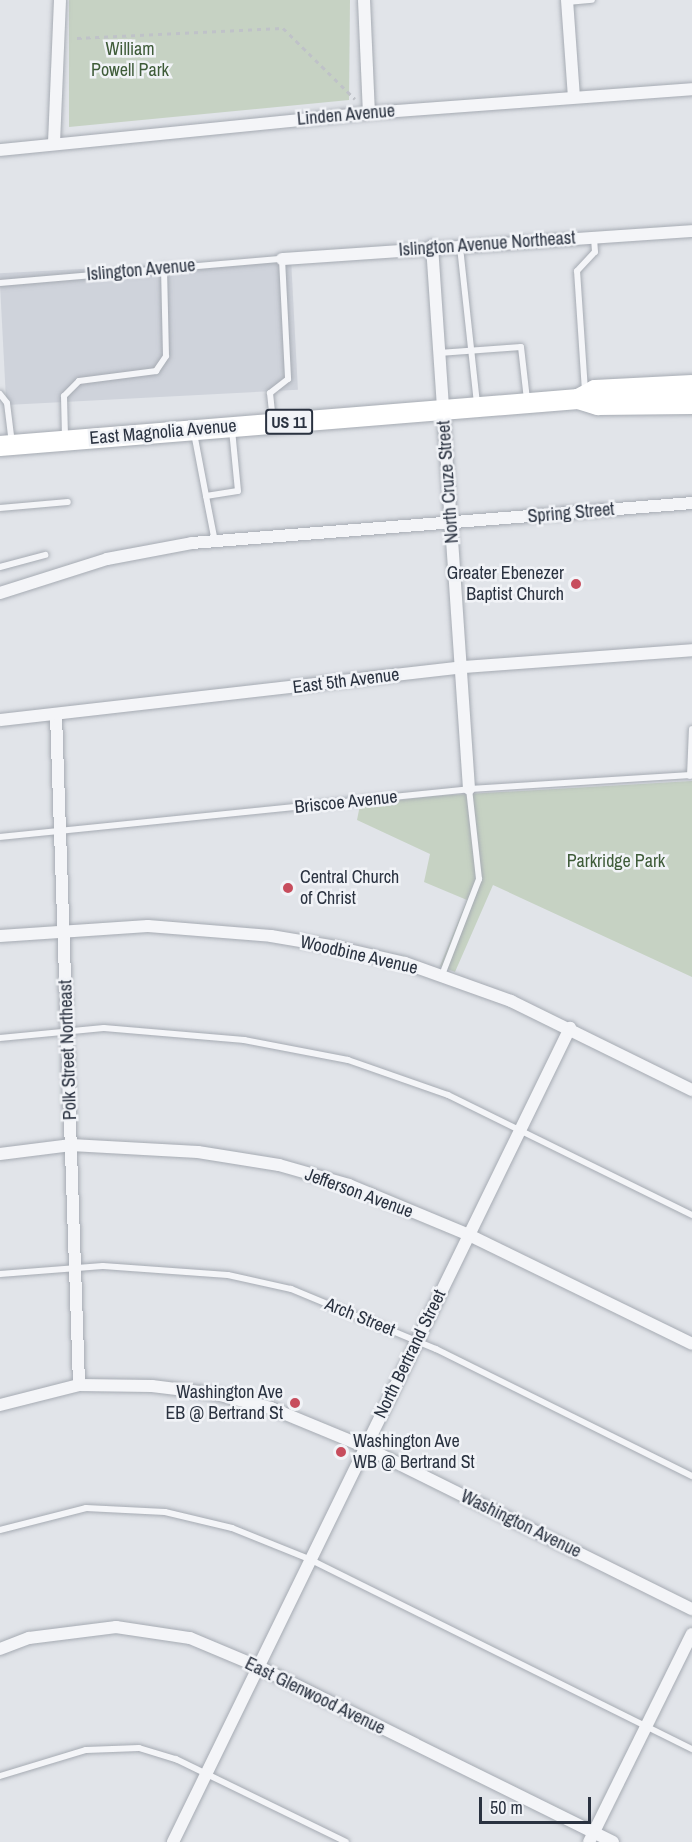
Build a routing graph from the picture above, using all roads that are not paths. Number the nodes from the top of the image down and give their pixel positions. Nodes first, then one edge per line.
1 (60, 0) edge
2 (364, 0) edge
3 (592, 0) edge
4 (567, 1) edge
5 (692, 89) edge
6 (574, 97) junction
7 (369, 113) junction
8 (54, 143) junction
9 (0, 150) edge
10 (692, 231) edge
11 (594, 237) junction
12 (460, 245) junction
13 (432, 246) junction
14 (282, 259) junction
15 (164, 267) junction
16 (0, 283) edge
17 (471, 351) junction
18 (439, 353) junction
19 (692, 385) edge
20 (0, 394) edge
21 (582, 397) junction
22 (527, 403) junction
23 (692, 404) edge
24 (478, 408) junction
25 (442, 411) junction
26 (273, 423) junction
27 (231, 426) junction
28 (194, 432) junction
29 (65, 440) junction
30 (6, 446) edge
31 (206, 496) junction
32 (68, 502) dead end
33 (692, 503) edge
34 (0, 508) edge
35 (451, 523) junction
36 (215, 542) junction
37 (45, 555) dead end
38 (0, 567) edge
39 (0, 593) edge
40 (692, 650) edge
41 (463, 667) junction
42 (56, 715) junction
43 (0, 720) edge
44 (692, 729) edge
45 (691, 776) edge
46 (469, 789) junction
47 (61, 830) junction
48 (0, 837) edge
49 (64, 929) junction
50 (0, 936) edge
51 (442, 975) junction
52 (570, 1028) junction
53 (69, 1030) junction
54 (0, 1038) edge
55 (692, 1090) edge
56 (522, 1130) junction
57 (71, 1145) junction
58 (0, 1154) edge
59 (692, 1215) edge
60 (469, 1235) junction
61 (76, 1266) junction
62 (0, 1274) edge
63 (417, 1340) junction
64 (692, 1344) edge
65 (79, 1385) junction
66 (0, 1405) edge
67 (365, 1448) junction
68 (692, 1476) edge
69 (0, 1530) edge
70 (309, 1559) junction
71 (692, 1609) edge
72 (692, 1634) edge
73 (0, 1649) edge
74 (257, 1666) junction
75 (646, 1726) junction
76 (692, 1749) edge
77 (206, 1773) junction
78 (0, 1776) edge
79 (592, 1838) edge
80 (172, 1842) edge
81 (346, 1842) edge
82 (613, 1842) edge

1 - 8 street
2 - 7 street
3 - 4 lane
4 - 6 street
5 - 6 street, Linden Avenue
6 - 7 street, Linden Avenue
7 - 8 street, Linden Avenue
8 - 9 street, Linden Avenue
10 - 11 street, Islington Avenue Northeast
11 - 12 street, Islington Avenue Northeast
11 - 21 lane
12 - 13 street, Islington Avenue Northeast
12 - 17 lane
13 - 14 street, Islington Avenue Northeast
13 - 18 street, North Cruze Street
14 - 15 lane, Islington Avenue
14 - 26 lane
15 - 16 lane, Islington Avenue
15 - 29 lane
17 - 18 lane
17 - 22 lane
17 - 24 lane
18 - 25 street, North Cruze Street
19 - 21 main road, East Magnolia Avenue
20 - 30 lane
21 - 22 main road, East Magnolia Avenue / US 11
21 - 23 main road, East Magnolia Avenue / US 11
22 - 24 main road, East Magnolia Avenue / US 11
24 - 25 main road, East Magnolia Avenue / US 11
25 - 26 main road, East Magnolia Avenue / US 11
25 - 35 street, North Cruze Street
26 - 27 main road, East Magnolia Avenue / US 11
27 - 28 main road, East Magnolia Avenue / US 11
27 - 31 lane
28 - 29 main road, East Magnolia Avenue / US 11
28 - 31 lane
29 - 30 main road, East Magnolia Avenue / US 11
31 - 36 lane
32 - 34 lane
33 - 35 street, Spring Street
35 - 36 street, Spring Street
35 - 41 street, North Cruze Street
36 - 39 street, Spring Street
37 - 38 lane
40 - 41 street, East 5th Avenue
41 - 42 street, East 5th Avenue
41 - 46 street, North Cruze Street
42 - 43 street, East 5th Avenue
42 - 47 street, Polk Street Northeast
44 - 45 lane
45 - 46 lane, Briscoe Avenue
46 - 47 lane, Briscoe Avenue
46 - 51 lane
47 - 48 lane, Briscoe Avenue
47 - 49 street, Polk Street Northeast
49 - 50 street, Woodbine Avenue
49 - 51 street, Woodbine Avenue
49 - 53 street, Polk Street Northeast
51 - 52 street, Woodbine Avenue
52 - 55 street, Woodbine Avenue
52 - 56 street, North Bertrand Street
53 - 54 lane
53 - 56 lane
53 - 57 street, Polk Street Northeast
56 - 59 lane
56 - 60 street, North Bertrand Street
57 - 58 street, Jefferson Avenue
57 - 60 street, Jefferson Avenue
57 - 61 street, Polk Street Northeast
60 - 63 street, North Bertrand Street
60 - 64 street, Jefferson Avenue
61 - 62 lane, Arch Street
61 - 63 lane, Arch Street
61 - 65 street, Polk Street Northeast
63 - 67 street, North Bertrand Street
63 - 68 lane, Arch Street
65 - 66 street, Washington Avenue
65 - 67 street, Washington Avenue
67 - 70 street, North Bertrand Street
67 - 71 street, Washington Avenue
69 - 70 lane
70 - 74 street, North Bertrand Street
70 - 75 lane
72 - 75 street
73 - 74 street, East Glenwood Avenue
74 - 77 street, North Bertrand Street
74 - 79 street, East Glenwood Avenue
75 - 76 lane
75 - 79 street
77 - 78 lane
77 - 80 street, North Bertrand Street
77 - 81 lane
79 - 82 street, East Glenwood Avenue

